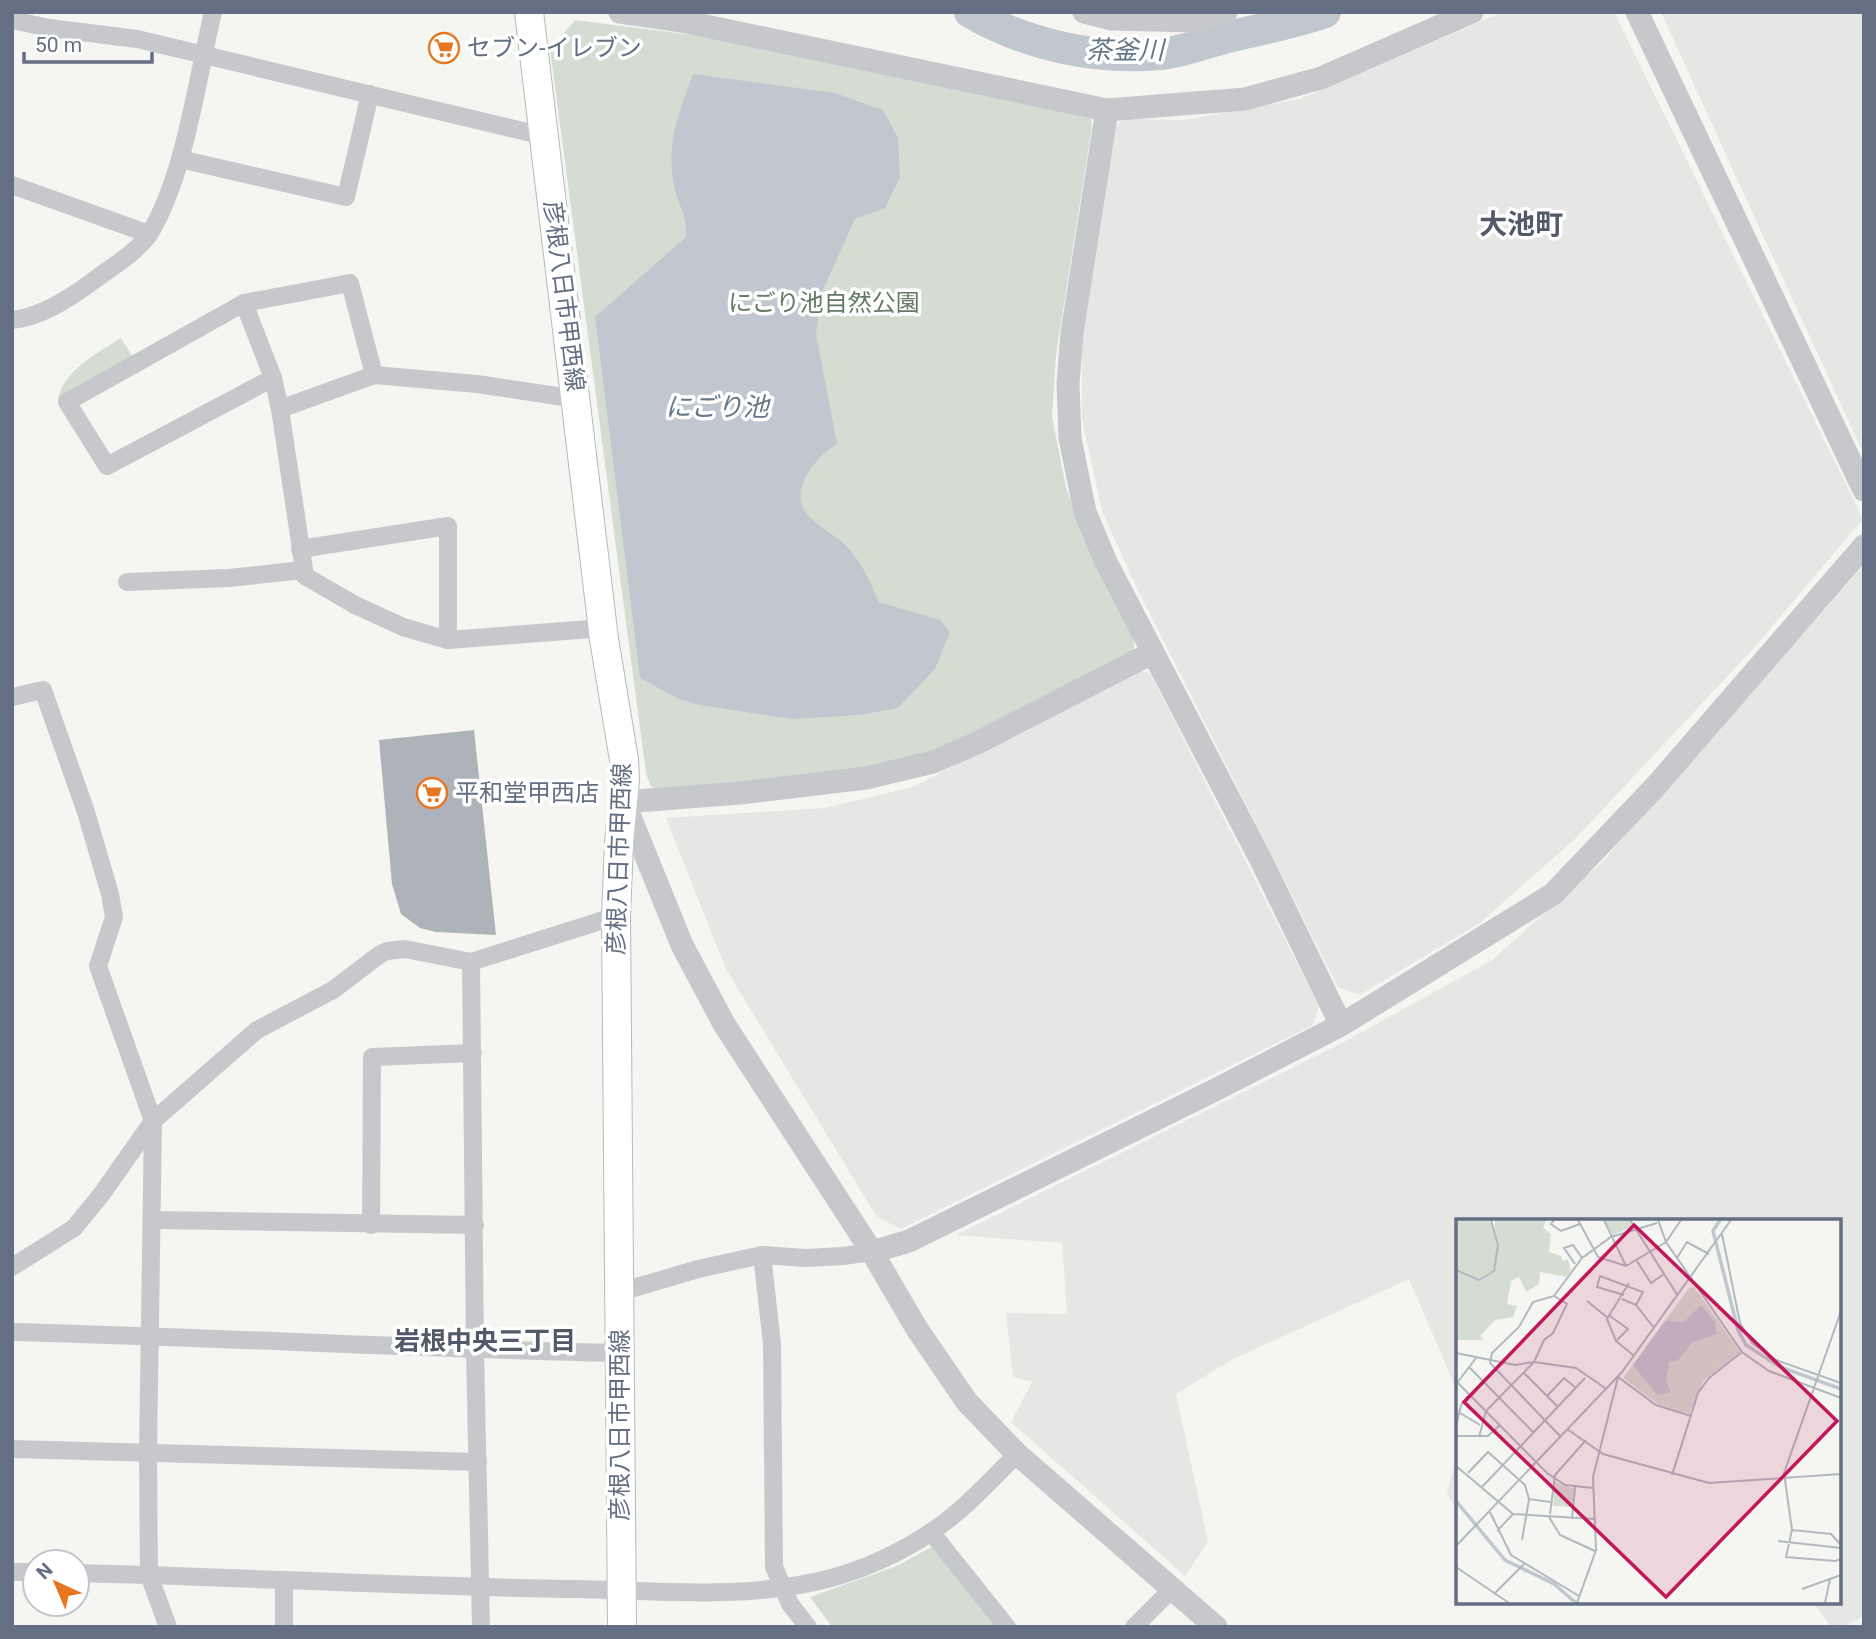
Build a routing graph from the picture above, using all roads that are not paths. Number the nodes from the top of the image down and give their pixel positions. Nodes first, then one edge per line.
1 (213, 12) edge
2 (529, 12) edge
3 (620, 12) edge
4 (1084, 12) edge
5 (1226, 12) edge
6 (1472, 12) edge
7 (1637, 12) edge
8 (15, 20) edge
9 (202, 55) junction
10 (370, 94) junction
11 (1107, 110) junction
12 (544, 135) junction
13 (180, 159) junction
14 (12, 185) edge
15 (149, 234) junction
16 (244, 303) junction
17 (12, 320) edge
18 (374, 375) junction
19 (274, 378) junction
20 (577, 398) junction
21 (280, 409) junction
22 (1864, 490) edge
23 (1864, 546) edge
24 (300, 549) junction
25 (303, 570) junction
26 (127, 582) dead end
27 (603, 628) junction
28 (448, 640) junction
29 (1152, 653) junction
30 (12, 697) edge
31 (624, 803) junction
32 (616, 916) junction
33 (471, 962) junction
34 (1341, 1025) junction
35 (473, 1053) junction
36 (153, 1121) junction
37 (152, 1220) junction
38 (371, 1225) junction
39 (475, 1225) junction
40 (872, 1252) junction
41 (762, 1255) junction
42 (12, 1266) edge
43 (620, 1292) junction
44 (12, 1332) edge
45 (150, 1335) junction
46 (475, 1350) junction
47 (619, 1353) junction
48 (12, 1449) edge
49 (148, 1454) junction
50 (1017, 1454) junction
51 (478, 1462) junction
52 (931, 1532) junction
53 (91, 1573) edge
54 (149, 1575) junction
55 (284, 1580) junction
56 (782, 1587) junction
57 (481, 1588) junction
58 (1172, 1588) junction
59 (622, 1590) junction
60 (168, 1627) edge
61 (284, 1627) edge
62 (481, 1627) edge
63 (622, 1627) edge
64 (808, 1627) edge
65 (1007, 1627) edge
66 (1133, 1627) edge
67 (1216, 1627) edge

1 - 9 street
2 - 12 main road, 彦根八日市甲西線
3 - 11 street
4 - 5 street
6 - 11 street
7 - 22 street
8 - 9 street
9 - 10 street
9 - 13 street
10 - 12 street
10 - 13 street
11 - 29 street
12 - 20 main road, 彦根八日市甲西線
13 - 15 street
14 - 15 street
15 - 17 street
16 - 18 street
16 - 19 street
16 - 19 street
18 - 20 street
18 - 21 street
19 - 21 street
20 - 27 main road, 彦根八日市甲西線
21 - 24 street
23 - 34 street
24 - 25 street
24 - 28 street
25 - 26 street
25 - 28 street
27 - 28 street
27 - 31 main road, 彦根八日市甲西線
29 - 31 street
29 - 34 street
30 - 36 street
31 - 32 main road, 彦根八日市甲西線
31 - 40 street
32 - 33 street
32 - 43 main road, 彦根八日市甲西線
33 - 35 street
33 - 36 street
34 - 40 street
35 - 38 street
35 - 39 street
36 - 37 street
36 - 42 street
37 - 38 street
37 - 45 street
38 - 39 street
39 - 46 street
40 - 41 street
40 - 50 street
41 - 43 street
41 - 56 street
43 - 47 main road, 彦根八日市甲西線
44 - 45 street
45 - 46 street
45 - 49 street
46 - 47 street
46 - 51 street
47 - 59 main road, 彦根八日市甲西線
48 - 49 street
49 - 51 street
49 - 54 street
50 - 52 street
50 - 58 street
51 - 57 street
52 - 56 street
52 - 65 street
53 - 54 street
54 - 55 street
54 - 60 street
55 - 57 street
55 - 61 street
56 - 59 street
56 - 64 street
57 - 59 street
57 - 62 street
58 - 66 street
58 - 67 street
59 - 63 main road, 彦根八日市甲西線

